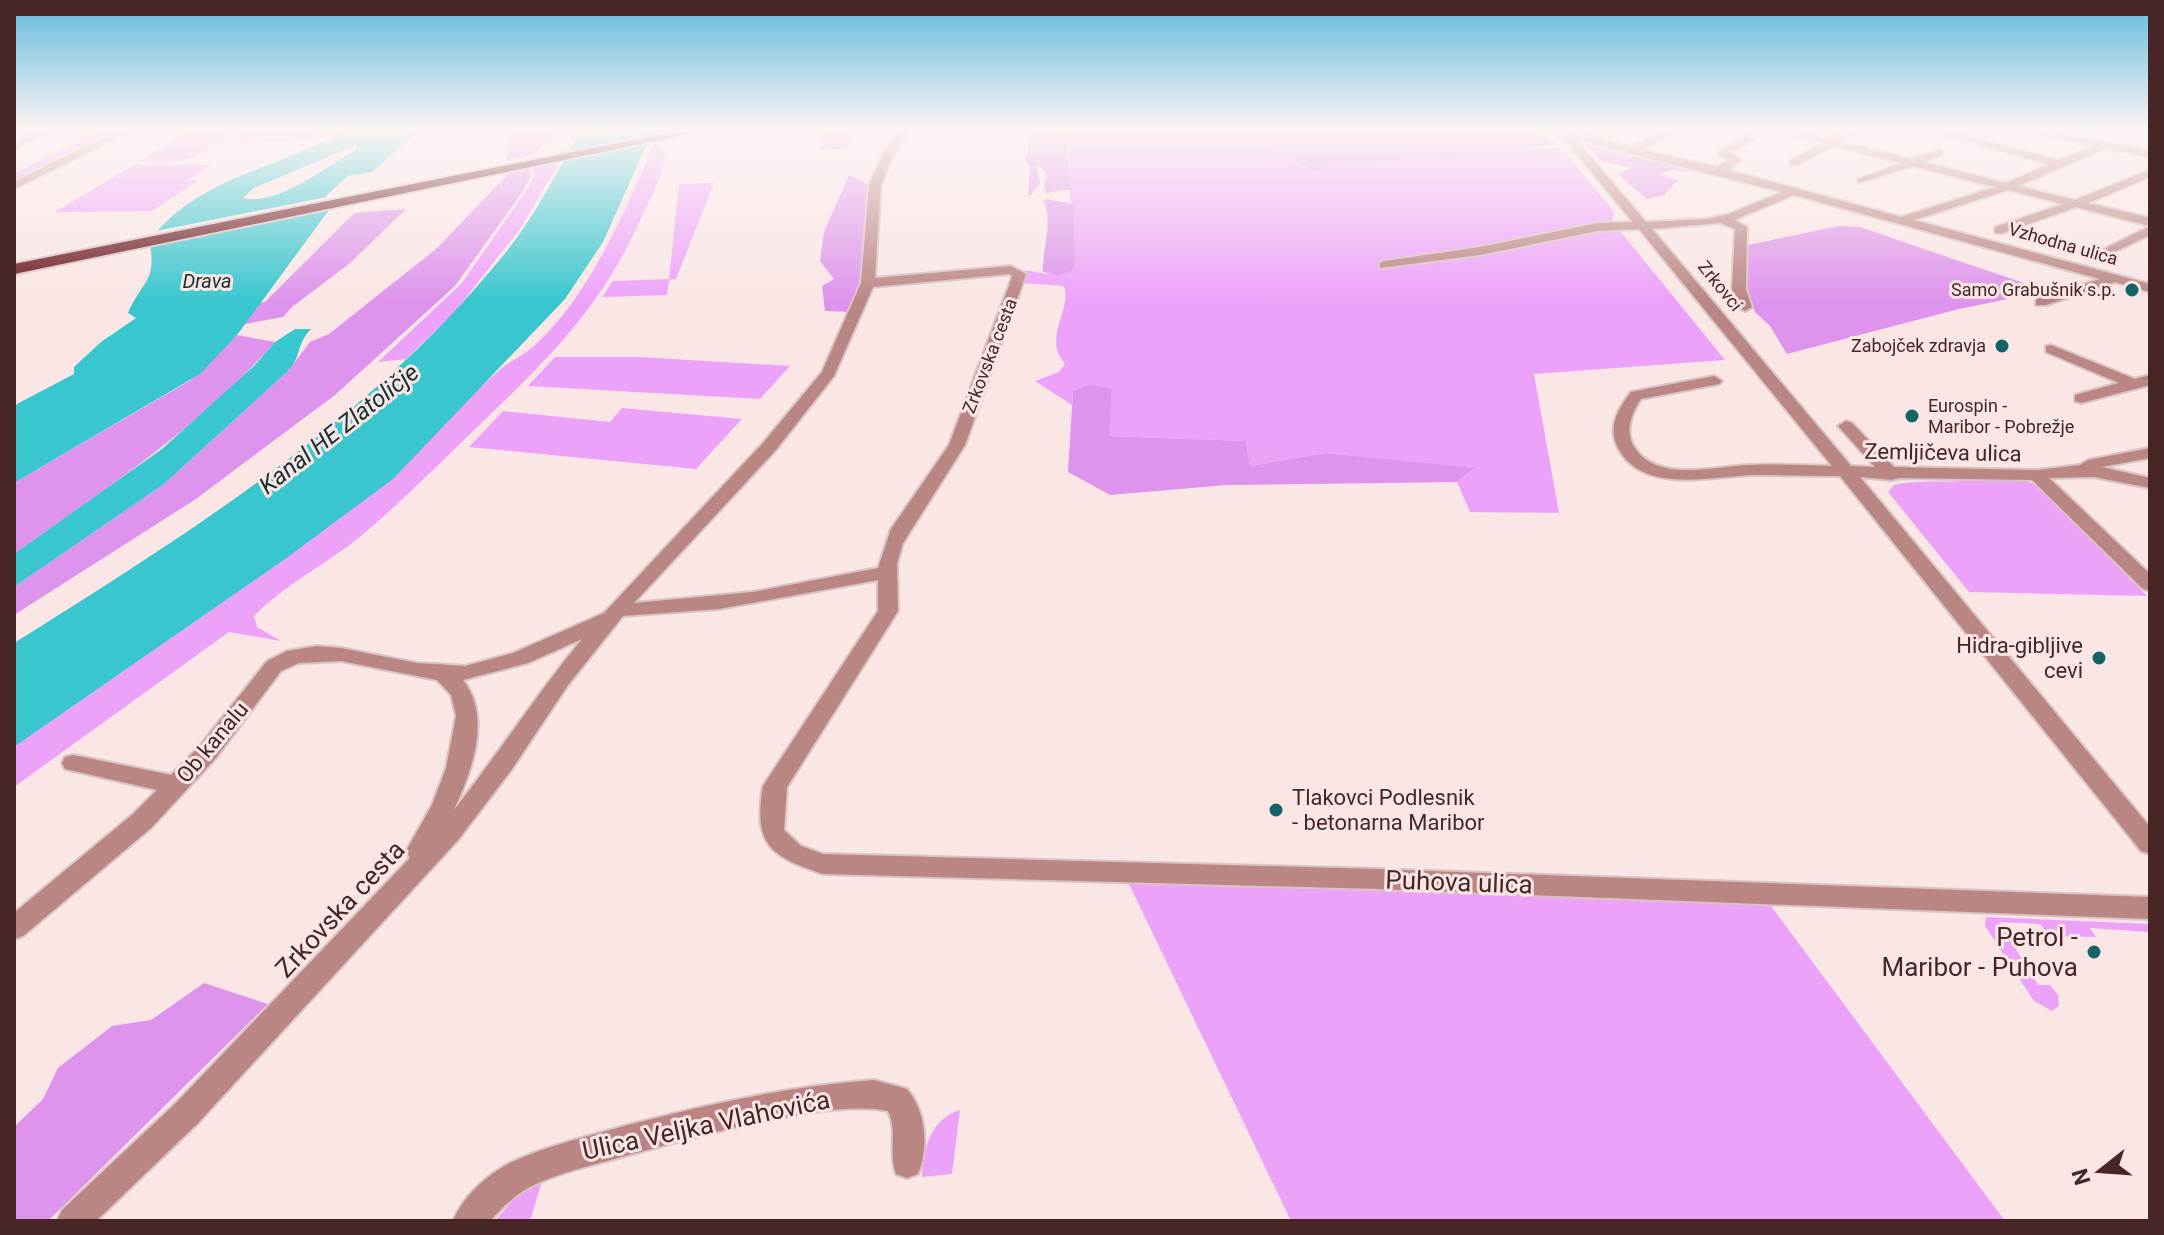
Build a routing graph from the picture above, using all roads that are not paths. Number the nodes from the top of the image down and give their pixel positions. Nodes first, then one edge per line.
1 (399, 186) edge
2 (427, 186) edge
3 (875, 186) edge
4 (1609, 186) edge
5 (1774, 186) edge
6 (2000, 186) edge
7 (2008, 186) edge
8 (2119, 186) edge
9 (2005, 187) junction
10 (1794, 191) junction
11 (2075, 204) junction
12 (1722, 220) junction
13 (1904, 220) junction
14 (2150, 222) edge
15 (1644, 226) junction
16 (1999, 230) dead end
17 (2150, 230) edge
18 (2106, 251) dead end
19 (14, 262) edge
20 (1385, 265) dead end
21 (14, 269) edge
22 (2115, 278) junction
23 (868, 283) junction
24 (2150, 288) edge
25 (2041, 302) dead end
26 (1745, 307) dead end
27 (2051, 349) dead end
28 (2150, 380) edge
29 (1714, 381) dead end
30 (2133, 384) junction
31 (2081, 398) dead end
32 (1846, 426) dead end
33 (2150, 453) edge
34 (2150, 469) edge
35 (2088, 471) junction
36 (1845, 473) junction
37 (2044, 473) junction
38 (1892, 475) junction
39 (2115, 475) junction
40 (2150, 483) edge
41 (887, 572) junction
42 (2150, 585) edge
43 (616, 612) junction
44 (443, 674) junction
45 (73, 763) dead end
46 (175, 785) junction
47 (775, 840) joint
48 (2150, 844) edge
49 (2150, 908) edge
50 (370, 920) junction
51 (14, 928) edge
52 (907, 1163) dead end
53 (73, 1221) edge
54 (469, 1221) edge

1 - 19 highway
2 - 21 highway
3 - 23 street, Zrkovska cesta
4 - 15 street, Zrkovci
5 - 10 street, Vzhodna ulica
6 - 9 street
7 - 9 street
8 - 11 street
9 - 11 street
9 - 13 street
10 - 12 street
10 - 13 street, Vzhodna ulica
11 - 14 street
11 - 16 street
12 - 15 street
12 - 26 street
13 - 22 street, Vzhodna ulica
15 - 20 street
15 - 36 street, Zrkovci
17 - 18 street
22 - 24 street, Vzhodna ulica
22 - 25 street
23 - 41 street, Zrkovska cesta
23 - 43 street, Zrkovska cesta
27 - 30 street
28 - 30 street
29 - 36 street, Zemljičeva ulica
30 - 31 street
32 - 38 street
33 - 35 street, Zemljičeva ulica
34 - 39 street, Zemljičeva ulica
35 - 37 street, Zemljičeva ulica
35 - 39 street, Zemljičeva ulica
36 - 38 street, Zemljičeva ulica
36 - 48 street
37 - 38 street, Zemljičeva ulica
37 - 42 street
39 - 40 street, Zemljičeva ulica
41 - 43 street
41 - 47 street, Zrkovska cesta
43 - 44 street, Ob kanalu
43 - 50 street, Zrkovska cesta
44 - 46 street, Ob kanalu
44 - 50 street
45 - 46 street
46 - 51 street, Ob kanalu
47 - 49 street, Puhova ulica
50 - 53 street, Zrkovska cesta
52 - 54 street, Ulica Veljka Vlahovića

